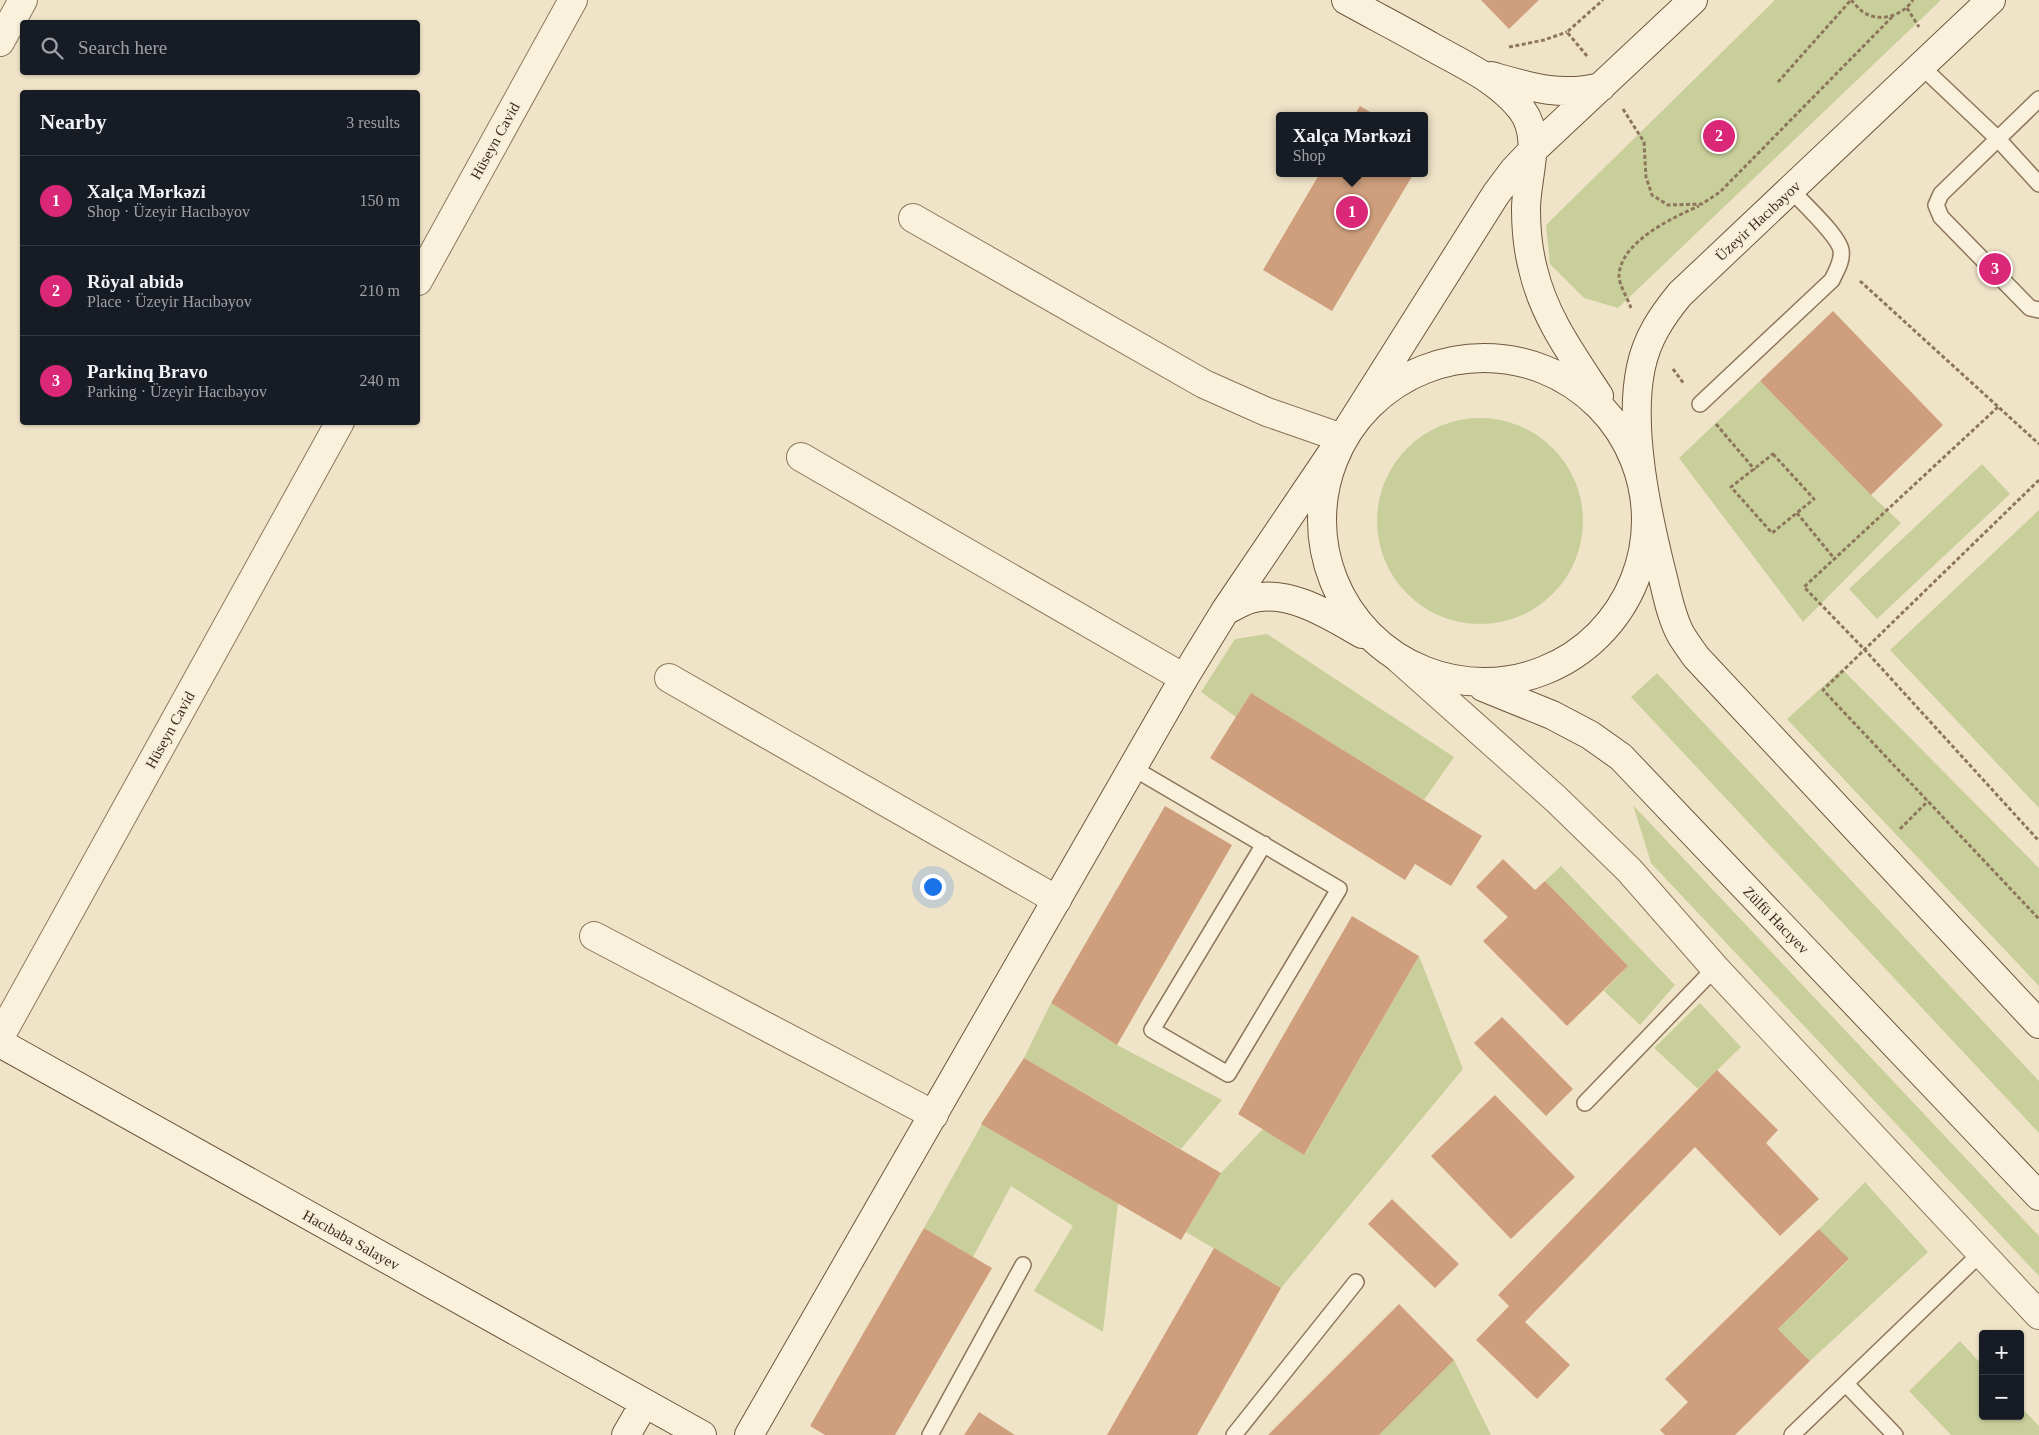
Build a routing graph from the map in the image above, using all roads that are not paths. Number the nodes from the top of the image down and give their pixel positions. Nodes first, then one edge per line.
1 (23, 0) edge
2 (573, 0) edge
3 (1346, 0) edge
4 (1693, 0) edge
5 (1991, 0) edge
6 (0, 42) edge
7 (1921, 66) junction
8 (1480, 73) junction
9 (1604, 85) junction
10 (2039, 99) edge
11 (1998, 138) junction
12 (1533, 150) junction
13 (2039, 184) edge
14 (1791, 190) junction
15 (913, 218) dead end
16 (420, 277) edge
17 (2039, 310) edge
18 (1700, 404) road end
19 (338, 425) edge
20 (1624, 435) junction
21 (1342, 438) junction
22 (801, 457) dead end
23 (1646, 496) junction
24 (1225, 611) junction
25 (1376, 642) junction
26 (1398, 658) junction
27 (669, 678) dead end
28 (1184, 678) junction
29 (1483, 687) junction
30 (1133, 768) junction
31 (1264, 844) junction
32 (1057, 900) junction
33 (594, 936) dead end
34 (1715, 968) junction
35 (2039, 1024) edge
36 (0, 1036) edge
37 (0, 1043) edge
38 (1585, 1102) dead end
39 (934, 1115) junction
40 (2039, 1196) edge
41 (1981, 1253) junction
42 (1023, 1265) dead end
43 (1356, 1282) dead end
44 (2039, 1315) edge
45 (1846, 1384) junction
46 (644, 1404) junction
47 (626, 1435) edge
48 (702, 1435) edge
49 (749, 1435) edge
50 (930, 1435) edge
51 (1234, 1435) edge
52 (1792, 1435) edge
53 (1895, 1435) edge

1 - 6 street
2 - 16 street, Hüseyn Cavid
3 - 8 street
4 - 9 street
5 - 7 street, Üzeyir Hacıbəyov
7 - 11 lane
7 - 14 street, Üzeyir Hacıbəyov
8 - 9 street
8 - 12 street
9 - 12 street
10 - 11 lane
11 - 13 lane
11 - 17 lane
12 - 20 street
12 - 21 street
14 - 18 lane
14 - 23 street, Üzeyir Hacıbəyov
15 - 21 street
19 - 36 street, Hüseyn Cavid
20 - 21 street
20 - 23 street
21 - 24 street
21 - 25 street
22 - 28 street
23 - 29 street
23 - 35 street
24 - 25 street
24 - 28 street
25 - 26 street
26 - 29 street, Zülfü Hacıyev
26 - 34 street
27 - 32 street
28 - 30 street
29 - 40 street, Zülfü Hacıyev
30 - 31 lane
30 - 32 street
31 - 31 lane
32 - 39 street
33 - 39 street
34 - 38 lane
34 - 41 street
37 - 46 street, Hacıbaba Salayev
39 - 49 street
41 - 44 street
41 - 45 lane
42 - 50 lane
43 - 51 lane
45 - 52 lane
45 - 53 lane
46 - 47 street
46 - 48 street, Hacıbaba Salayev

